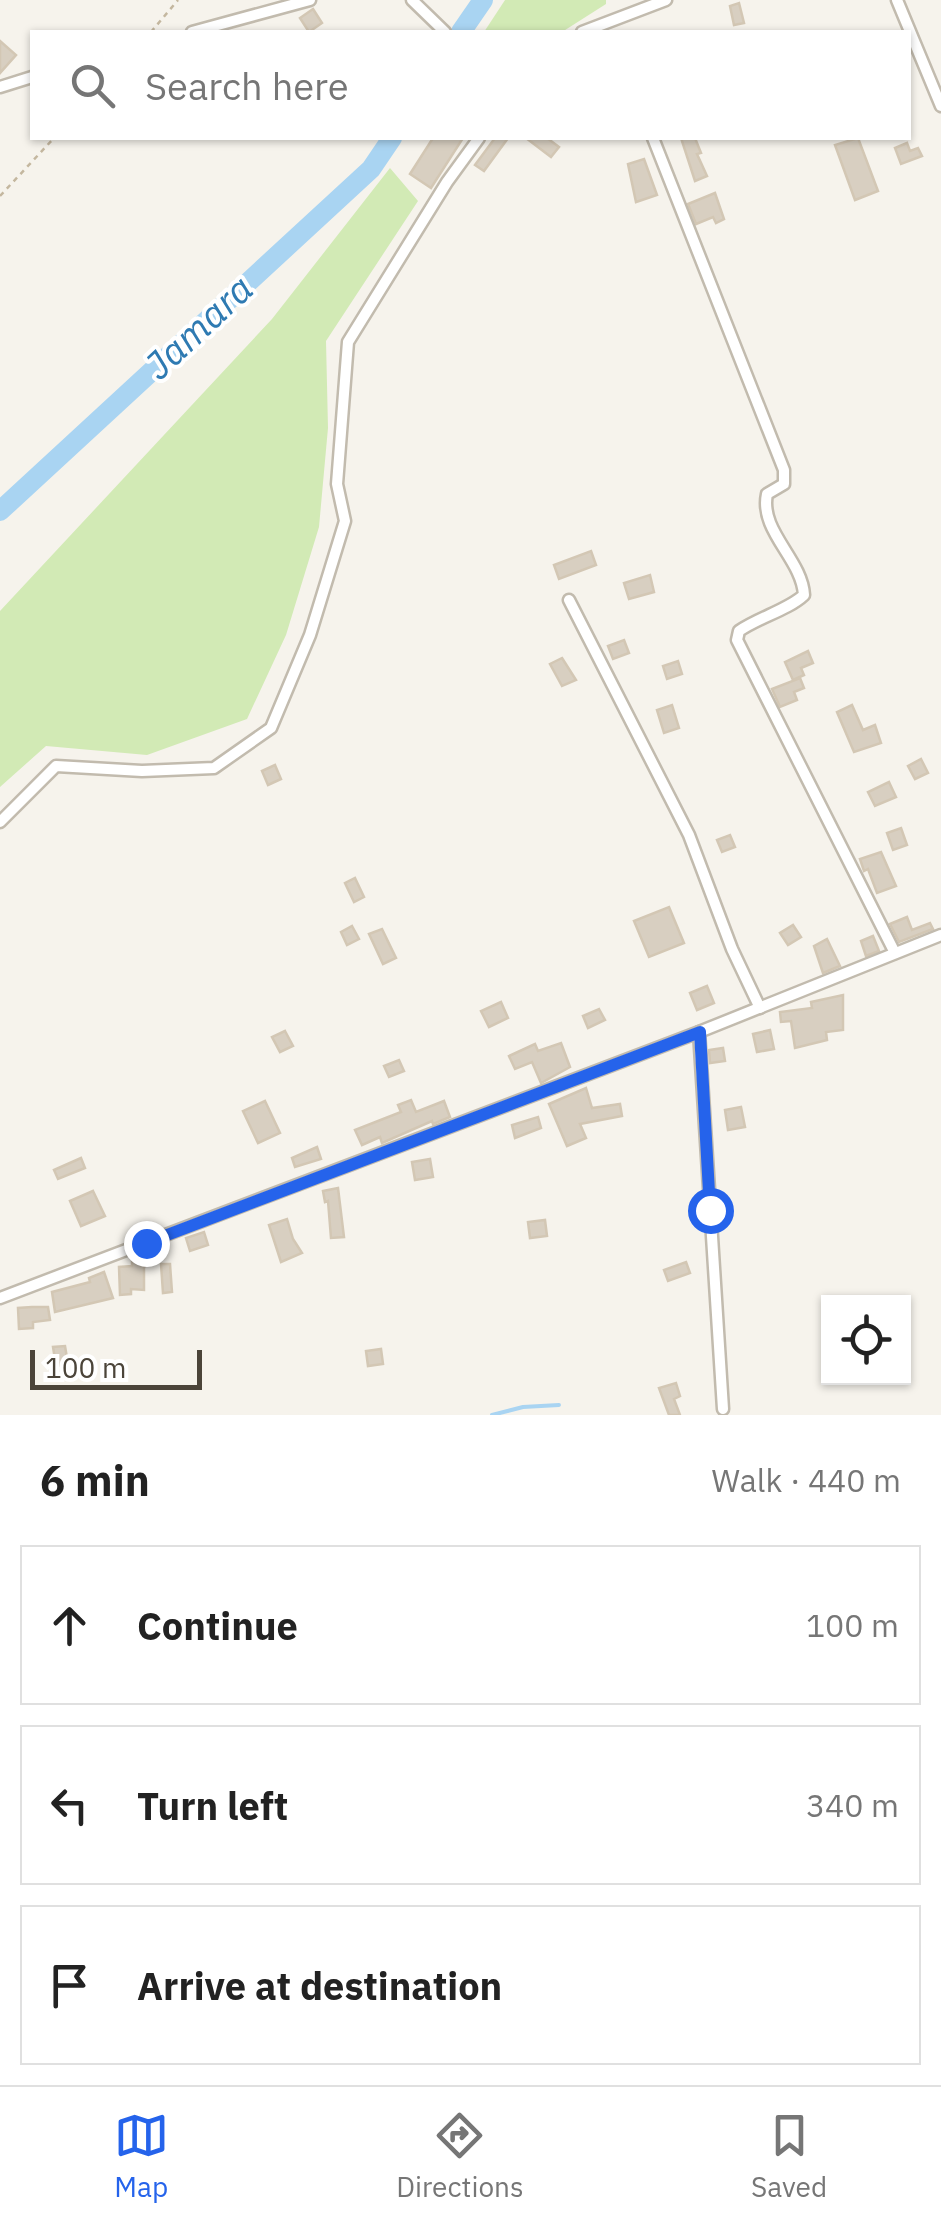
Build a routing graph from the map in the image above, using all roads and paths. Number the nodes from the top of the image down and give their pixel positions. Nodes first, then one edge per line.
1 (178, 0) edge
2 (310, 0) edge
3 (412, 0) edge
4 (666, 0) edge
5 (897, 0) edge
6 (610, 19) junction
7 (153, 30) edge
8 (199, 30) edge
9 (443, 30) edge
10 (586, 30) edge
11 (614, 30) edge
12 (909, 30) edge
13 (911, 34) edge
14 (30, 78) edge
15 (0, 87) edge
16 (941, 106) edge
17 (52, 140) edge
18 (478, 140) edge
19 (654, 140) edge
20 (0, 196) edge
21 (570, 600) dead end
22 (0, 822) edge
23 (941, 936) edge
24 (895, 953) junction
25 (760, 1008) junction
26 (700, 1032) junction
27 (0, 1298) edge
28 (723, 1409) dead end

1 - 7 path
2 - 8 street
3 - 9 street
4 - 6 street
5 - 12 street
6 - 10 street
6 - 11 street
13 - 16 street
14 - 15 street
17 - 20 path
18 - 22 street
19 - 24 street
21 - 25 street
23 - 24 street
24 - 25 street
25 - 26 street
26 - 27 street
26 - 28 street

